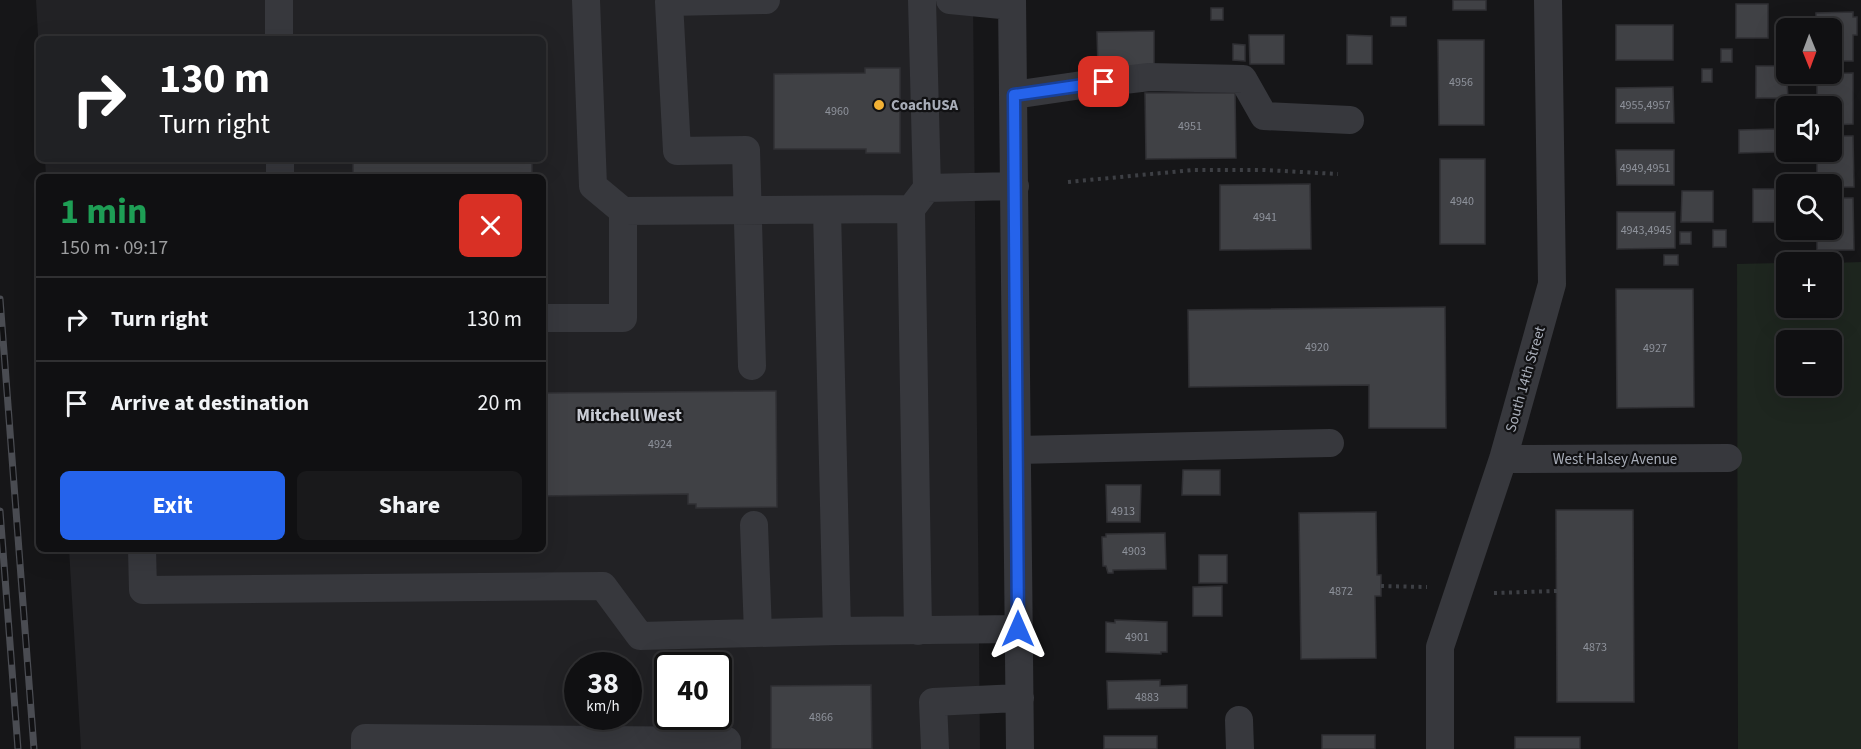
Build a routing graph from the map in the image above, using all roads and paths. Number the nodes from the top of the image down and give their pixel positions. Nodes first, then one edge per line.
1 (279, 0) edge
2 (586, 0) edge
3 (766, 0) edge
4 (922, 0) edge
5 (950, 0) edge
6 (1548, 0) edge
7 (1012, 3) edge
8 (279, 36) edge
9 (1014, 95) junction
10 (1350, 120) dead end
11 (1338, 174) dead end
12 (1068, 182) dead end
13 (1015, 186) junction
14 (919, 198) junction
15 (748, 210) junction
16 (827, 210) junction
17 (623, 211) junction
18 (546, 318) edge
19 (752, 366) dead end
20 (1330, 443) dead end
21 (1017, 450) junction
22 (1728, 458) dead end
23 (1503, 459) junction
24 (754, 525) dead end
25 (142, 552) edge
26 (1381, 586) dead end
27 (1427, 587) dead end
28 (1557, 591) dead end
29 (1494, 593) dead end
30 (1018, 629) junction
31 (837, 631) junction
32 (918, 631) junction
33 (758, 633) junction
34 (1020, 698) junction
35 (1239, 720) dead end
36 (365, 749) edge
37 (727, 749) edge
38 (934, 749) edge
39 (1020, 749) edge
40 (1240, 749) edge
41 (1440, 749) edge

1 - 8 street
2 - 17 street
3 - 15 street
4 - 14 street
5 - 7 street
6 - 23 street, South 14th Street
7 - 9 street
9 - 10 street
9 - 13 street
11 - 12 path
13 - 14 street
13 - 21 street
14 - 16 street
14 - 32 street
15 - 16 street
15 - 17 street
15 - 19 street
16 - 31 street
17 - 18 street
20 - 21 street
21 - 30 street
22 - 23 street, West Halsey Avenue
23 - 41 street, South 14th Street
24 - 33 street
25 - 33 street
26 - 27 path
28 - 29 path
30 - 32 street
30 - 34 street
31 - 32 street
31 - 33 street
34 - 38 street
34 - 39 street
35 - 40 street
36 - 37 street

